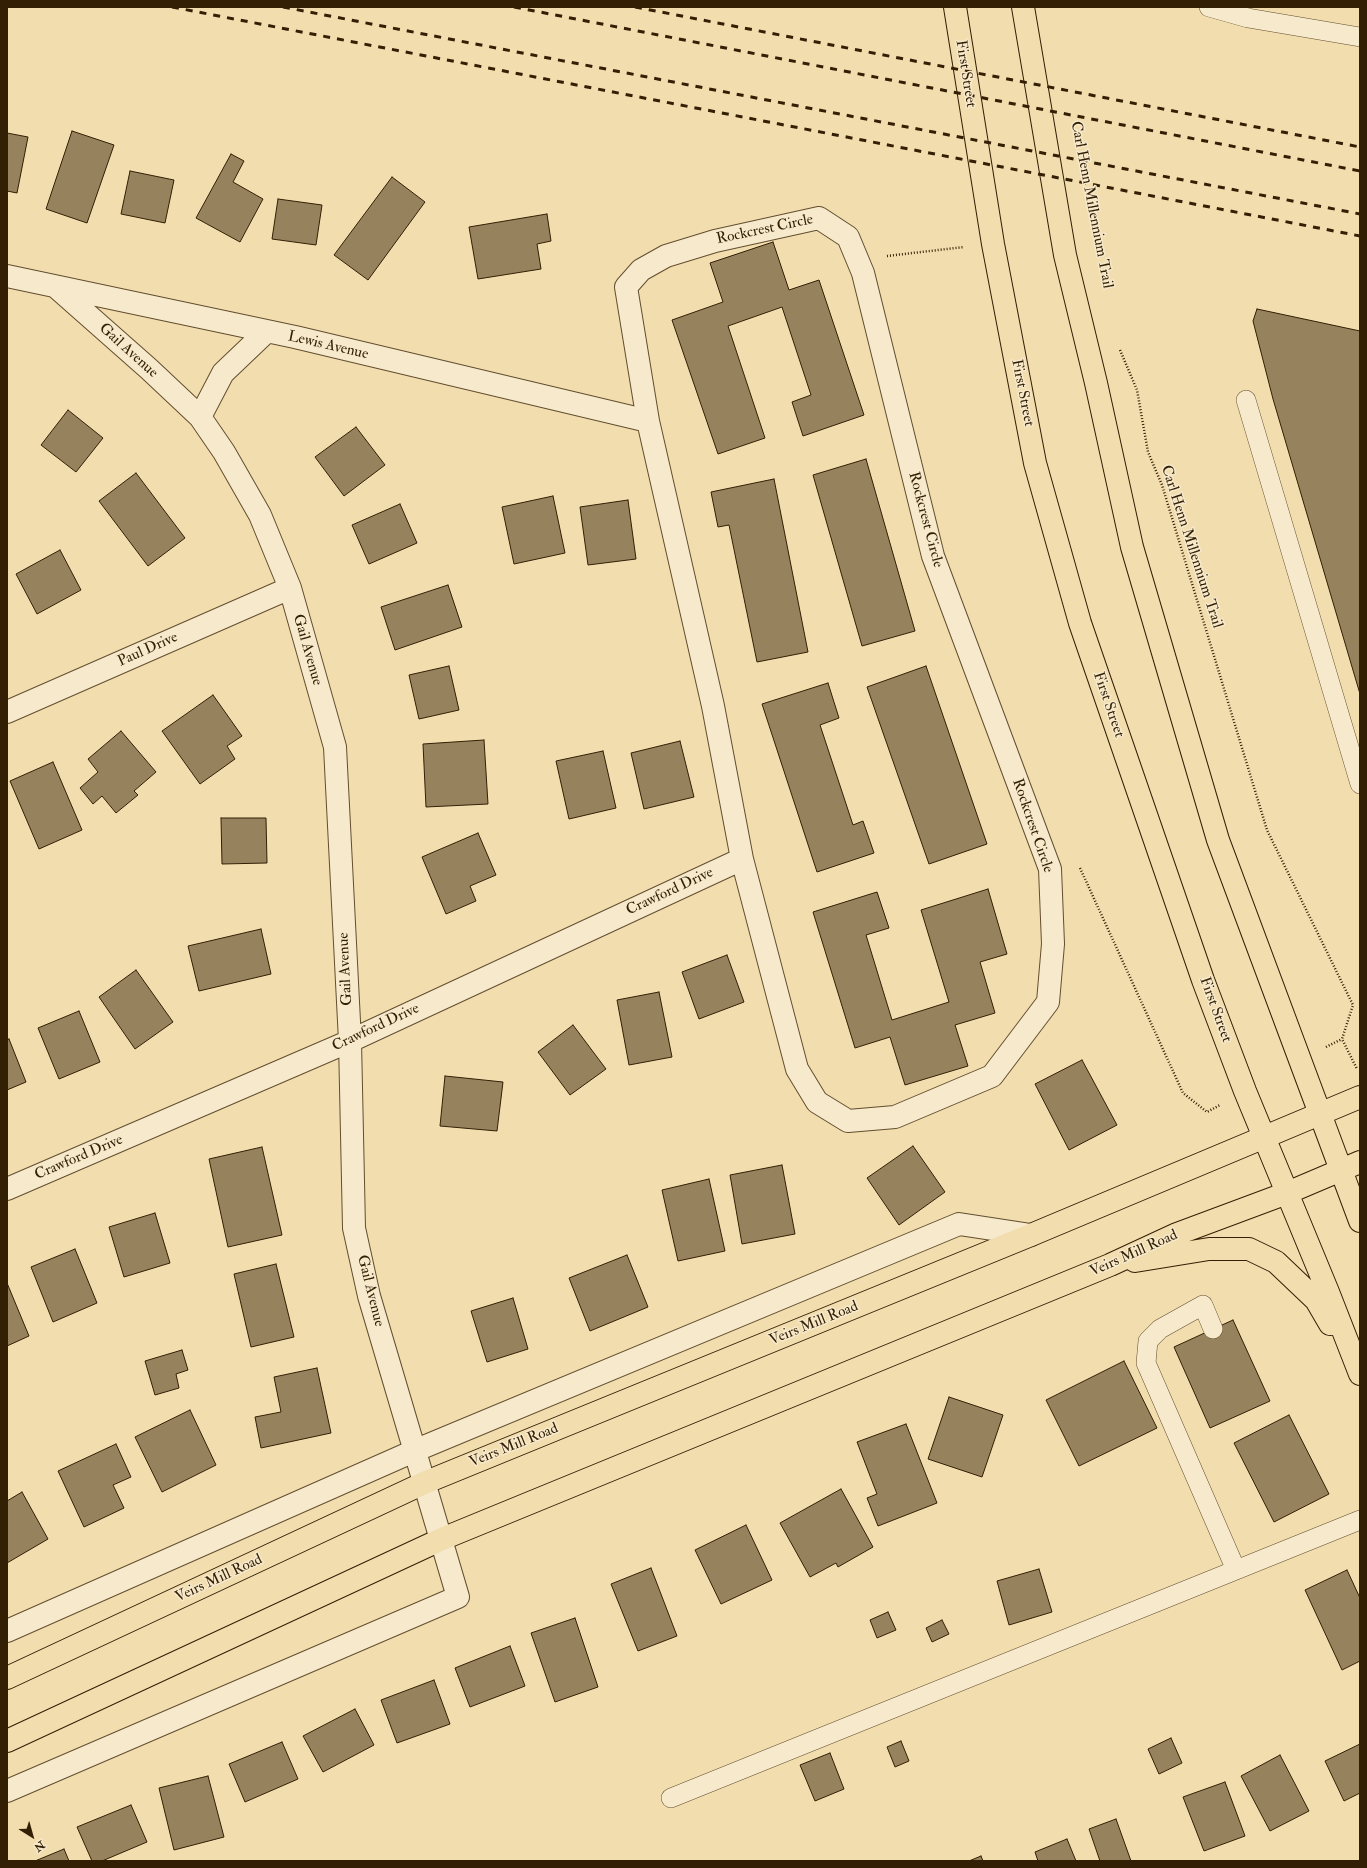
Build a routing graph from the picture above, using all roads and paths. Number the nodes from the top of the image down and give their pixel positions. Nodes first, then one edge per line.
1 (955, 7) edge
2 (1023, 7) edge
3 (1209, 7) edge
4 (1270, 15) edge
5 (1360, 37) edge
6 (968, 246) dead end
7 (886, 256) dead end
8 (7, 276) edge
9 (55, 286) junction
10 (266, 332) junction
11 (1119, 348) dead end
12 (1246, 400) dead end
13 (200, 417) junction
14 (648, 421) junction
15 (290, 588) junction
16 (7, 712) edge
17 (1360, 784) edge
18 (742, 859) junction
19 (1050, 869) junction
20 (350, 1040) junction
21 (1360, 1075) edge
22 (1360, 1097) edge
23 (1207, 1112) dead end
24 (1320, 1114) junction
25 (1264, 1137) junction
26 (1350, 1166) edge
27 (7, 1189) edge
28 (1287, 1193) junction
29 (1360, 1221) edge
30 (1031, 1236) junction
31 (1110, 1265) junction
32 (1213, 1329) dead end
33 (1360, 1375) edge
34 (414, 1451) junction
35 (424, 1483) junction
36 (1360, 1520) edge
37 (442, 1539) junction
38 (1236, 1570) junction
39 (7, 1631) edge
40 (7, 1678) edge
41 (7, 1741) edge
42 (7, 1791) edge
43 (671, 1798) dead end

1 - 25 main road, First Street
2 - 24 main road
3 - 4 lane
4 - 5 lane
6 - 7 path
8 - 9 street, Lewis Avenue
9 - 10 street, Lewis Avenue
9 - 13 street, Gail Avenue
10 - 13 street
10 - 14 street, Lewis Avenue
11 - 21 path, Carl Henn Millennium Trail
12 - 17 lane
13 - 15 street, Gail Avenue
14 - 18 street, Rockcrest Circle
14 - 19 street, Rockcrest Circle
15 - 16 street, Paul Drive
15 - 20 street, Gail Avenue
18 - 19 street, Rockcrest Circle
18 - 20 street, Crawford Drive
19 - 23 path
20 - 27 street, Crawford Drive
20 - 34 street, Gail Avenue
22 - 24 main road, Veirs Mill Road
24 - 25 main road, Veirs Mill Road
24 - 26 main road
25 - 28 main road, First Street
25 - 30 main road, Veirs Mill Road
26 - 28 main road, Veirs Mill Road
26 - 29 main road
28 - 31 main road, Veirs Mill Road
28 - 33 main road, First Street
30 - 34 street
30 - 35 main road, Veirs Mill Road
31 - 33 main road
31 - 37 main road, Veirs Mill Road
32 - 38 lane
34 - 35 street, Gail Avenue
34 - 39 street
35 - 37 street, Gail Avenue
35 - 40 main road, Veirs Mill Road
36 - 38 lane
37 - 41 main road, Veirs Mill Road
37 - 42 street
38 - 43 lane

